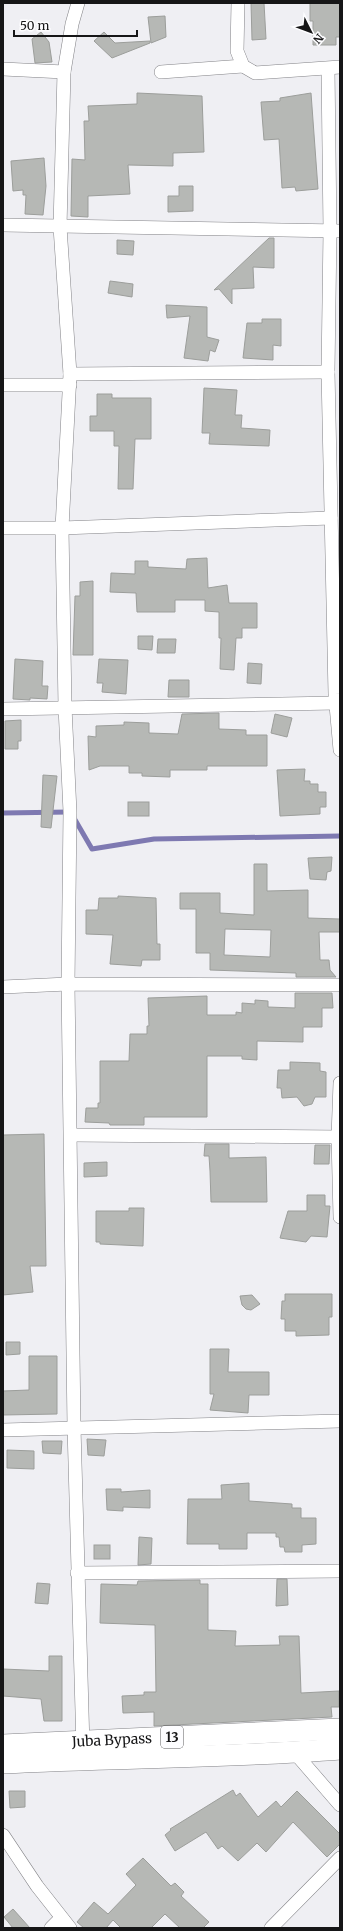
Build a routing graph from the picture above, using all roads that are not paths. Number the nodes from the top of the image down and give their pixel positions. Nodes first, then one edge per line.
1 (78, 3) edge
2 (238, 3) edge
3 (243, 66) junction
4 (334, 68) edge
5 (3, 69) edge
6 (64, 72) junction
7 (161, 72) dead end
8 (3, 225) edge
9 (60, 227) junction
10 (335, 231) edge
11 (328, 372) junction
12 (70, 380) junction
13 (3, 385) edge
14 (331, 518) junction
15 (3, 528) edge
16 (62, 528) junction
17 (337, 697) edge
18 (65, 707) junction
19 (3, 708) edge
20 (340, 750) edge
21 (68, 984) junction
22 (340, 985) edge
23 (3, 987) edge
24 (340, 1083) edge
25 (71, 1134) junction
26 (339, 1137) edge
27 (340, 1217) edge
28 (340, 1421) edge
29 (74, 1427) junction
30 (3, 1430) edge
31 (340, 1570) edge
32 (77, 1573) junction
33 (340, 1729) edge
34 (3, 1745) edge
35 (340, 1749) edge
36 (83, 1750) junction
37 (296, 1753) junction
38 (3, 1763) edge
39 (340, 1805) edge
40 (3, 1835) edge
41 (340, 1858) edge
42 (65, 1923) edge
43 (51, 1928) edge
44 (271, 1928) edge

1 - 6 street
2 - 3 street
3 - 4 street
3 - 7 street
4 - 10 street
5 - 6 street
6 - 9 street
8 - 9 street
9 - 10 street
9 - 12 street
10 - 11 street
11 - 12 street
11 - 14 street
12 - 13 street
12 - 16 street
14 - 16 street
14 - 17 street
15 - 16 street
16 - 18 street
17 - 18 street
17 - 20 street
18 - 19 street
18 - 21 street
21 - 22 street
21 - 23 street
21 - 25 street
24 - 26 street
25 - 26 street
25 - 29 street
26 - 27 street
28 - 29 street
29 - 30 street
29 - 32 street
31 - 32 street
32 - 36 street
33 - 36 main road, Juba Bypass / 13
34 - 36 main road, Juba Bypass / 13
35 - 37 main road, Juba Bypass / 13
36 - 37 main road, Juba Bypass / 13
36 - 38 main road, Juba Bypass / 13
37 - 39 street
40 - 42 street
41 - 44 street
42 - 43 street

